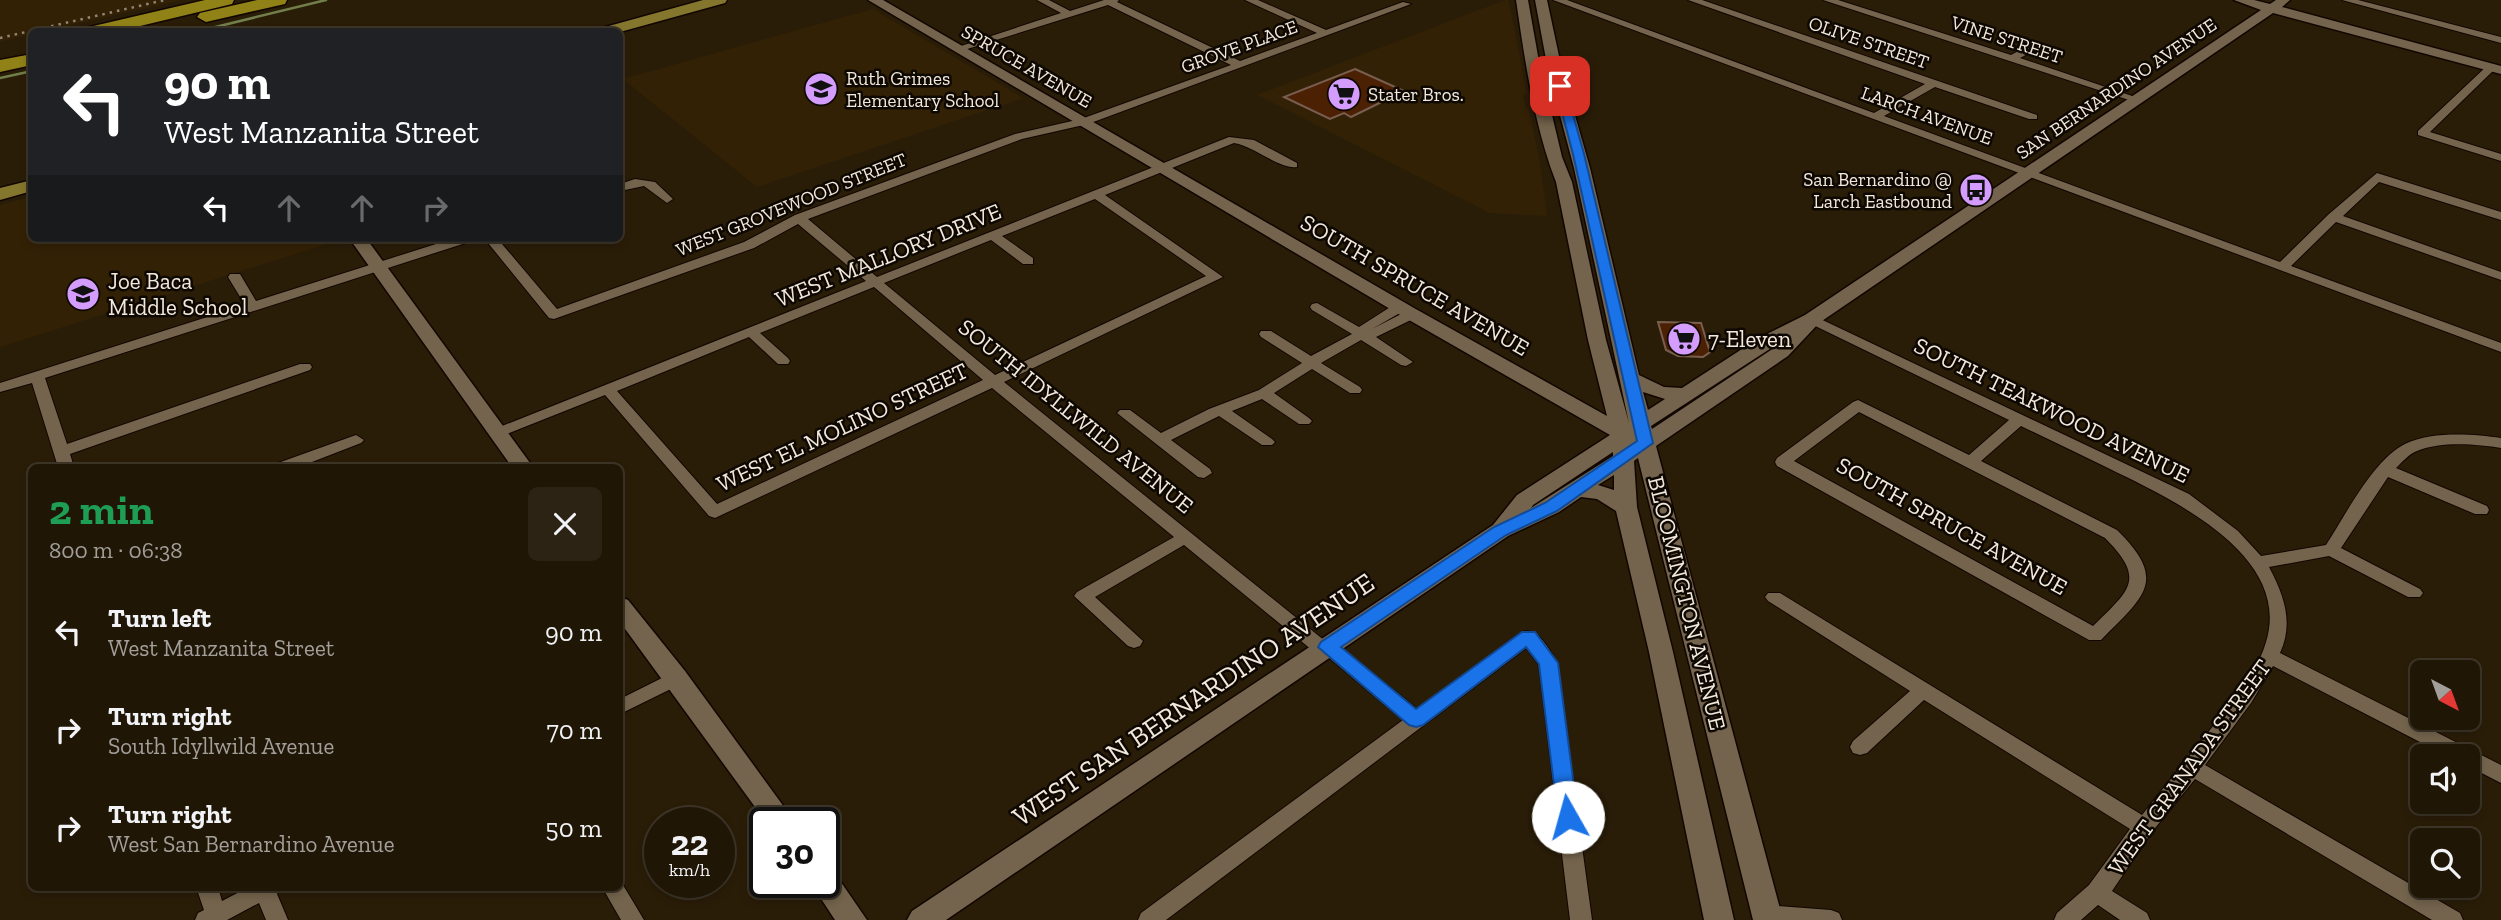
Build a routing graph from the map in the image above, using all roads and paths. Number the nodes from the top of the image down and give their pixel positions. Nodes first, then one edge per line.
1 (226, 0) edge
2 (279, 0) edge
3 (720, 0) edge
4 (874, 0) edge
5 (1042, 0) edge
6 (1250, 0) edge
7 (1522, 0) edge
8 (1541, 0) edge
9 (1558, 0) edge
10 (1586, 0) edge
11 (1693, 0) edge
12 (1828, 0) edge
13 (2241, 0) edge
14 (2347, 0) edge
15 (1112, 1) edge
16 (1402, 2) edge
17 (2278, 4) edge
18 (1573, 5) junction
19 (1069, 14) junction
20 (108, 28) edge
21 (163, 28) edge
22 (618, 28) edge
23 (1325, 33) junction
24 (2501, 40) edge
25 (2037, 45) dead end
26 (28, 46) edge
27 (960, 48) junction
28 (0, 53) edge
29 (28, 59) edge
30 (2012, 59) junction
31 (1240, 65) junction
32 (0, 66) edge
33 (2496, 68) edge
34 (1934, 83) junction
35 (2136, 99) junction
36 (1542, 100) junction
37 (1565, 101) junction
38 (1875, 117) junction
39 (2032, 117) dead end
40 (1084, 122) junction
41 (2501, 158) edge
42 (1293, 165) dead end
43 (1160, 167) junction
44 (2027, 173) junction
45 (1564, 182) junction
46 (28, 186) edge
47 (623, 187) edge
48 (0, 194) edge
49 (1096, 194) junction
50 (667, 199) dead end
51 (1972, 211) joint
52 (2501, 216) edge
53 (799, 218) junction
54 (2333, 218) junction
55 (1594, 221) junction
56 (992, 235) junction
57 (360, 242) edge
58 (456, 242) edge
59 (493, 242) edge
60 (1028, 261) dead end
61 (378, 267) junction
62 (2282, 267) junction
63 (2501, 276) edge
64 (235, 277) dead end
65 (874, 282) junction
66 (253, 307) junction
67 (1317, 307) dead end
68 (1406, 311) junction
69 (1812, 319) junction
70 (751, 332) junction
71 (1266, 334) dead end
72 (1362, 335) junction
73 (2501, 348) edge
74 (783, 361) dead end
75 (1312, 361) junction
76 (1406, 362) dead end
77 (305, 367) dead end
78 (37, 376) junction
79 (1632, 379) junction
80 (993, 381) junction
81 (0, 388) edge
82 (608, 390) junction
83 (1355, 390) dead end
84 (1264, 393) junction
85 (1683, 394) junction
86 (1221, 410) junction
87 (1125, 413) dead end
88 (2020, 419) junction
89 (1304, 421) dead end
90 (497, 433) junction
91 (356, 440) dead end
92 (1160, 440) junction
93 (1633, 440) junction
94 (1267, 442) dead end
95 (2501, 443) edge
96 (63, 460) edge
97 (1970, 463) junction
98 (292, 464) edge
99 (521, 464) edge
100 (2385, 470) junction
101 (1204, 473) dead end
102 (1576, 489) junction
103 (1626, 507) junction
104 (2481, 510) dead end
105 (1500, 531) junction
106 (1186, 537) junction
107 (2331, 550) junction
108 (2257, 563) junction
109 (2414, 593) dead end
110 (1774, 597) dead end
111 (623, 610) edge
112 (1134, 641) dead end
113 (1326, 648) junction
114 (2271, 657) junction
115 (676, 678) junction
116 (1924, 689) junction
117 (623, 705) edge
118 (1416, 719) junction
119 (2441, 744) edge
120 (1860, 747) dead end
121 (2480, 764) edge
122 (2193, 768) junction
123 (2501, 775) edge
124 (770, 807) edge
125 (2144, 827) junction
126 (208, 891) edge
127 (261, 891) edge
128 (268, 891) edge
129 (616, 891) edge
130 (2096, 893) junction
131 (836, 898) edge
132 (211, 917) edge
133 (1767, 918) edge
134 (277, 920) edge
135 (633, 920) edge
136 (852, 920) edge
137 (922, 920) edge
138 (1149, 920) edge
139 (1581, 920) edge
140 (1719, 920) edge
141 (1831, 920) edge
142 (2065, 920) edge
143 (2139, 920) edge
144 (2452, 920) edge

1 - 20 highway
2 - 21 highway
3 - 22 main road
4 - 27 main road, SPRUCE AVENUE
5 - 19 street
6 - 23 street
7 - 36 main road, BLOOMINGTON AVENUE
8 - 37 main road, BLOOMINGTON AVENUE
9 - 18 street, LARCH AVENUE
10 - 18 street
11 - 34 street, OLIVE STREET
12 - 30 street, VINE STREET
13 - 17 main road
14 - 24 street
15 - 19 street
15 - 31 street
16 - 23 street, GROVE PLACE
17 - 33 main road
17 - 35 main road, SAN BERNARDINO AVENUE
18 - 38 street, LARCH AVENUE
19 - 27 street
23 - 31 street, GROVE PLACE
25 - 30 street
26 - 28 highway
27 - 40 main road, SPRUCE AVENUE
29 - 32 highway
30 - 35 street, VINE STREET
31 - 40 street, GROVE PLACE
33 - 41 street
34 - 38 street
34 - 39 street, OLIVE STREET
35 - 44 main road, SAN BERNARDINO AVENUE
36 - 37 main road
36 - 45 main road, BLOOMINGTON AVENUE
37 - 55 main road, BLOOMINGTON AVENUE
38 - 44 street, LARCH AVENUE
40 - 43 main road, SPRUCE AVENUE
40 - 53 street, WEST GROVEWOOD STREET
42 - 43 street, WEST MALLORY DRIVE
43 - 49 street, WEST MALLORY DRIVE
43 - 68 main road, SOUTH SPRUCE AVENUE
44 - 51 main road, SAN BERNARDINO AVENUE
44 - 62 street, LARCH AVENUE
45 - 55 main road
45 - 93 main road, BLOOMINGTON AVENUE
46 - 48 main road
47 - 50 street
49 - 56 street, WEST MALLORY DRIVE
49 - 80 street, WEST EL MOLINO STREET
51 - 69 main road, WEST SAN BERNARDINO AVENUE
52 - 54 street
53 - 59 street, WEST GROVEWOOD STREET
53 - 65 street, SOUTH IDYLLWILD AVENUE
54 - 62 street
54 - 63 street
55 - 79 main road, BLOOMINGTON AVENUE
56 - 60 street
56 - 65 street, WEST MALLORY DRIVE
57 - 61 main road
58 - 61 street
61 - 66 street
61 - 90 main road
62 - 73 street, LARCH AVENUE
64 - 66 street
65 - 70 street, WEST MALLORY DRIVE
65 - 80 street, SOUTH IDYLLWILD AVENUE
66 - 78 street
67 - 72 street
68 - 72 street
68 - 93 main road, SOUTH SPRUCE AVENUE
69 - 85 main road, WEST SAN BERNARDINO AVENUE
69 - 88 street, SOUTH TEAKWOOD AVENUE
69 - 93 main road, WEST SAN BERNARDINO AVENUE
70 - 74 street
70 - 82 street, WEST MALLORY DRIVE
71 - 75 street
72 - 75 street
72 - 76 street
75 - 83 street
75 - 84 street
77 - 96 street
78 - 81 street
78 - 96 street
79 - 85 main road
79 - 93 main road, BLOOMINGTON AVENUE
80 - 82 street, WEST EL MOLINO STREET
80 - 106 street, SOUTH IDYLLWILD AVENUE
82 - 90 street, WEST MALLORY DRIVE
84 - 86 street
84 - 89 street
85 - 93 main road, WEST SAN BERNARDINO AVENUE
86 - 92 street
86 - 94 street
87 - 92 street
88 - 97 street
88 - 108 street, SOUTH TEAKWOOD AVENUE
90 - 99 main road
91 - 98 street
92 - 101 street
93 - 102 main road, WEST SAN BERNARDINO AVENUE
93 - 103 main road, BLOOMINGTON AVENUE
93 - 105 main road, WEST SAN BERNARDINO AVENUE
93 - 133 main road, BLOOMINGTON AVENUE
95 - 100 street
97 - 97 street, SOUTH SPRUCE AVENUE
100 - 104 street
100 - 107 street
102 - 103 main road
102 - 105 main road, WEST SAN BERNARDINO AVENUE
103 - 140 main road, BLOOMINGTON AVENUE
105 - 113 main road, WEST SAN BERNARDINO AVENUE
106 - 112 street
106 - 113 street, SOUTH IDYLLWILD AVENUE
107 - 108 street
107 - 109 street
108 - 114 street, WEST GRANADA STREET
110 - 116 street
111 - 115 main road
113 - 118 street, SOUTH IDYLLWILD AVENUE
113 - 137 main road, WEST SAN BERNARDINO AVENUE
114 - 119 street
114 - 122 street, WEST GRANADA STREET
115 - 117 street
115 - 124 main road
116 - 120 street
116 - 125 street
118 - 138 street
118 - 139 street
121 - 123 street
122 - 125 street, WEST GRANADA STREET
122 - 144 street
125 - 130 street, WEST GRANADA STREET
126 - 132 street
127 - 132 street
128 - 134 street
129 - 135 street
130 - 142 street, WEST GRANADA STREET
130 - 143 street
131 - 136 main road
133 - 141 street

